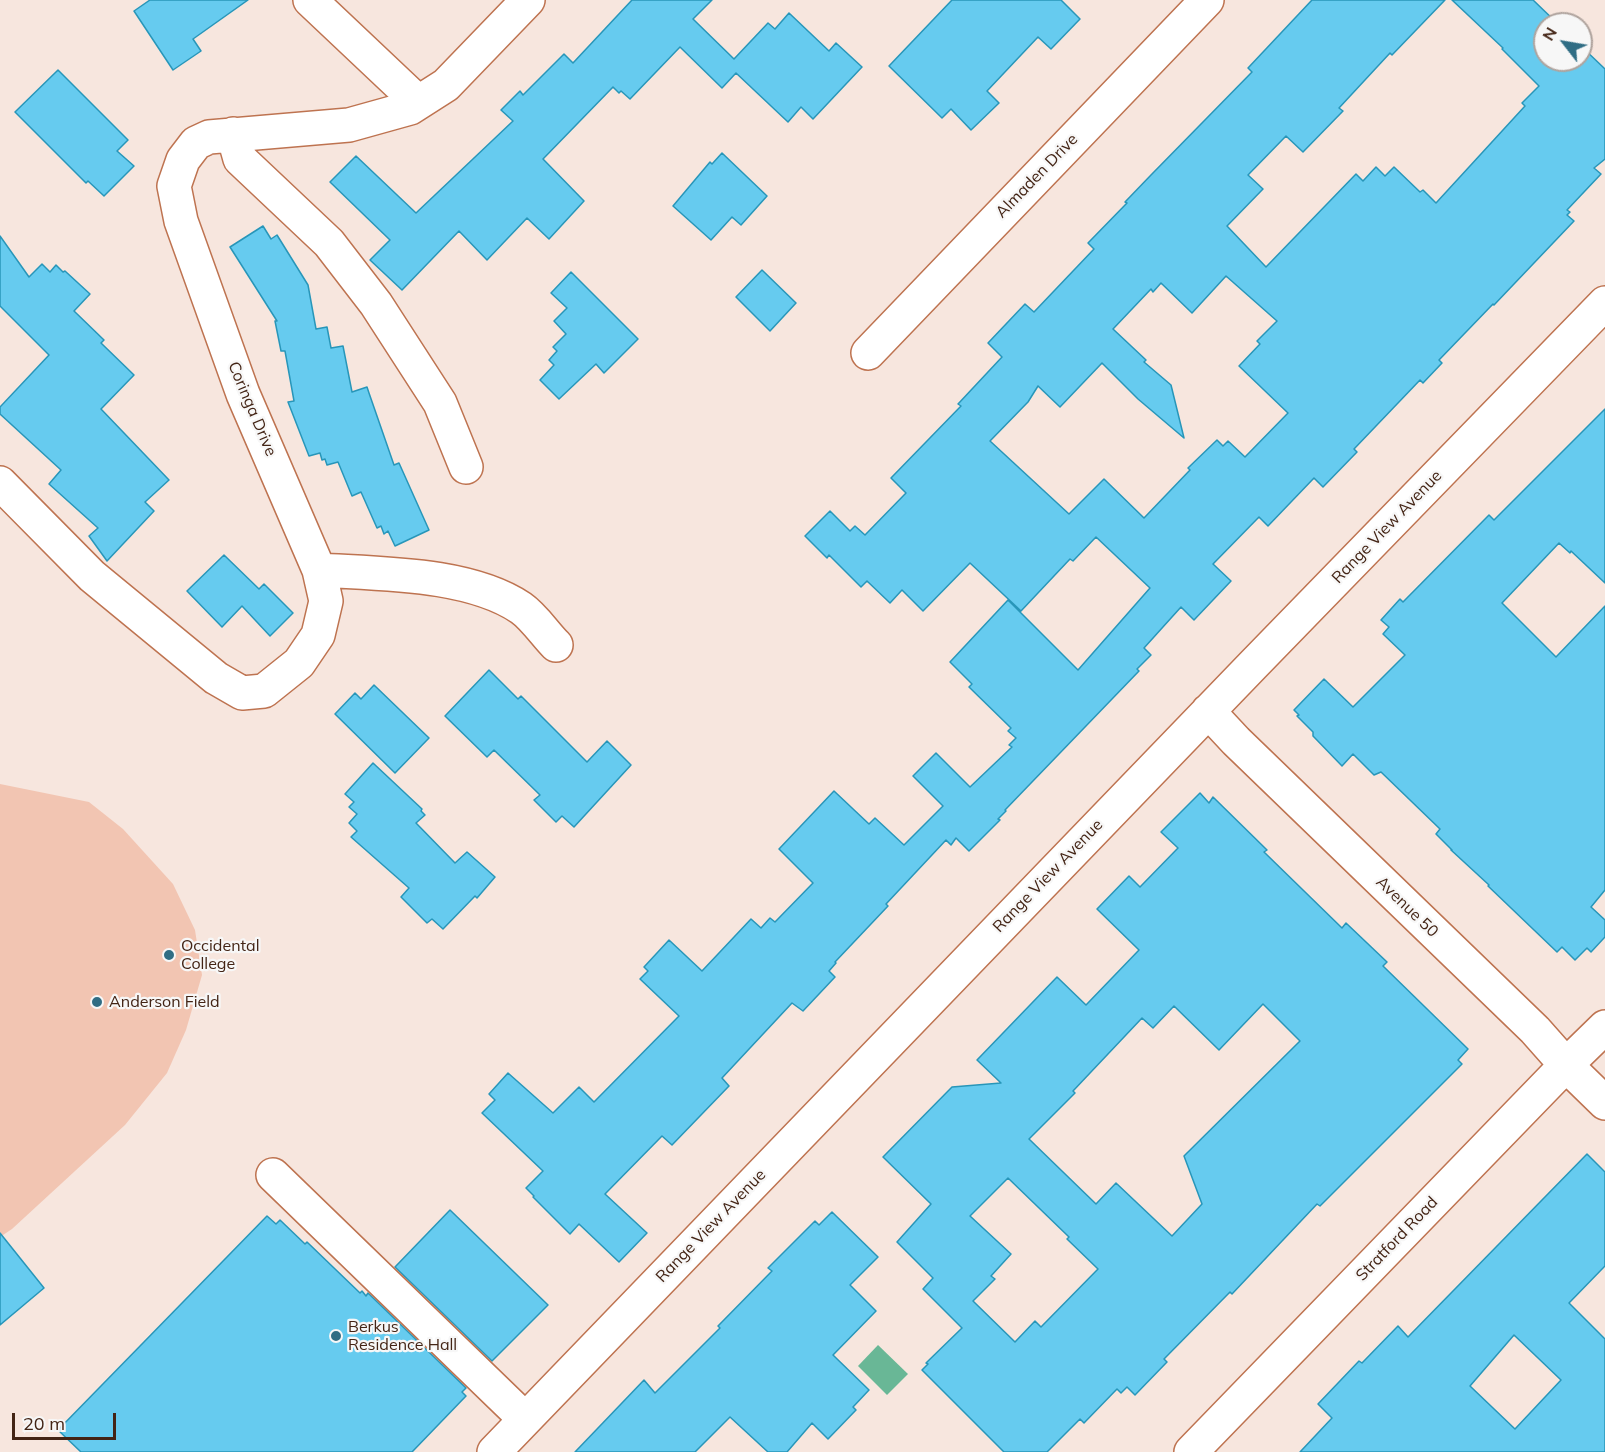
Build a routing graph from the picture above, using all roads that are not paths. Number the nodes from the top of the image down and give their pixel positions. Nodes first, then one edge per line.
1 (310, 0) edge
2 (528, 0) edge
3 (1207, 0) edge
4 (418, 102) junction
5 (233, 134) junction
6 (1605, 303) edge
7 (868, 353) dead end
8 (466, 467) dead end
9 (0, 483) edge
10 (320, 570) junction
11 (556, 645) dead end
12 (1208, 711) junction
13 (1605, 1027) edge
14 (1566, 1065) junction
15 (1605, 1103) edge
16 (273, 1175) dead end
17 (525, 1419) junction
18 (494, 1452) edge
19 (1191, 1452) edge

1 - 4 street
2 - 4 street, Coringa Drive
3 - 7 street, Almaden Drive
4 - 5 street, Coringa Drive
5 - 8 street
5 - 10 street, Coringa Drive
6 - 12 street, Range View Avenue
9 - 10 street, Coringa Drive
10 - 11 street
12 - 14 street, Avenue 50
12 - 17 street, Range View Avenue
13 - 14 street, Stratford Road
14 - 15 street, Avenue 50
14 - 19 street, Stratford Road
16 - 17 street
17 - 18 street, Range View Avenue

